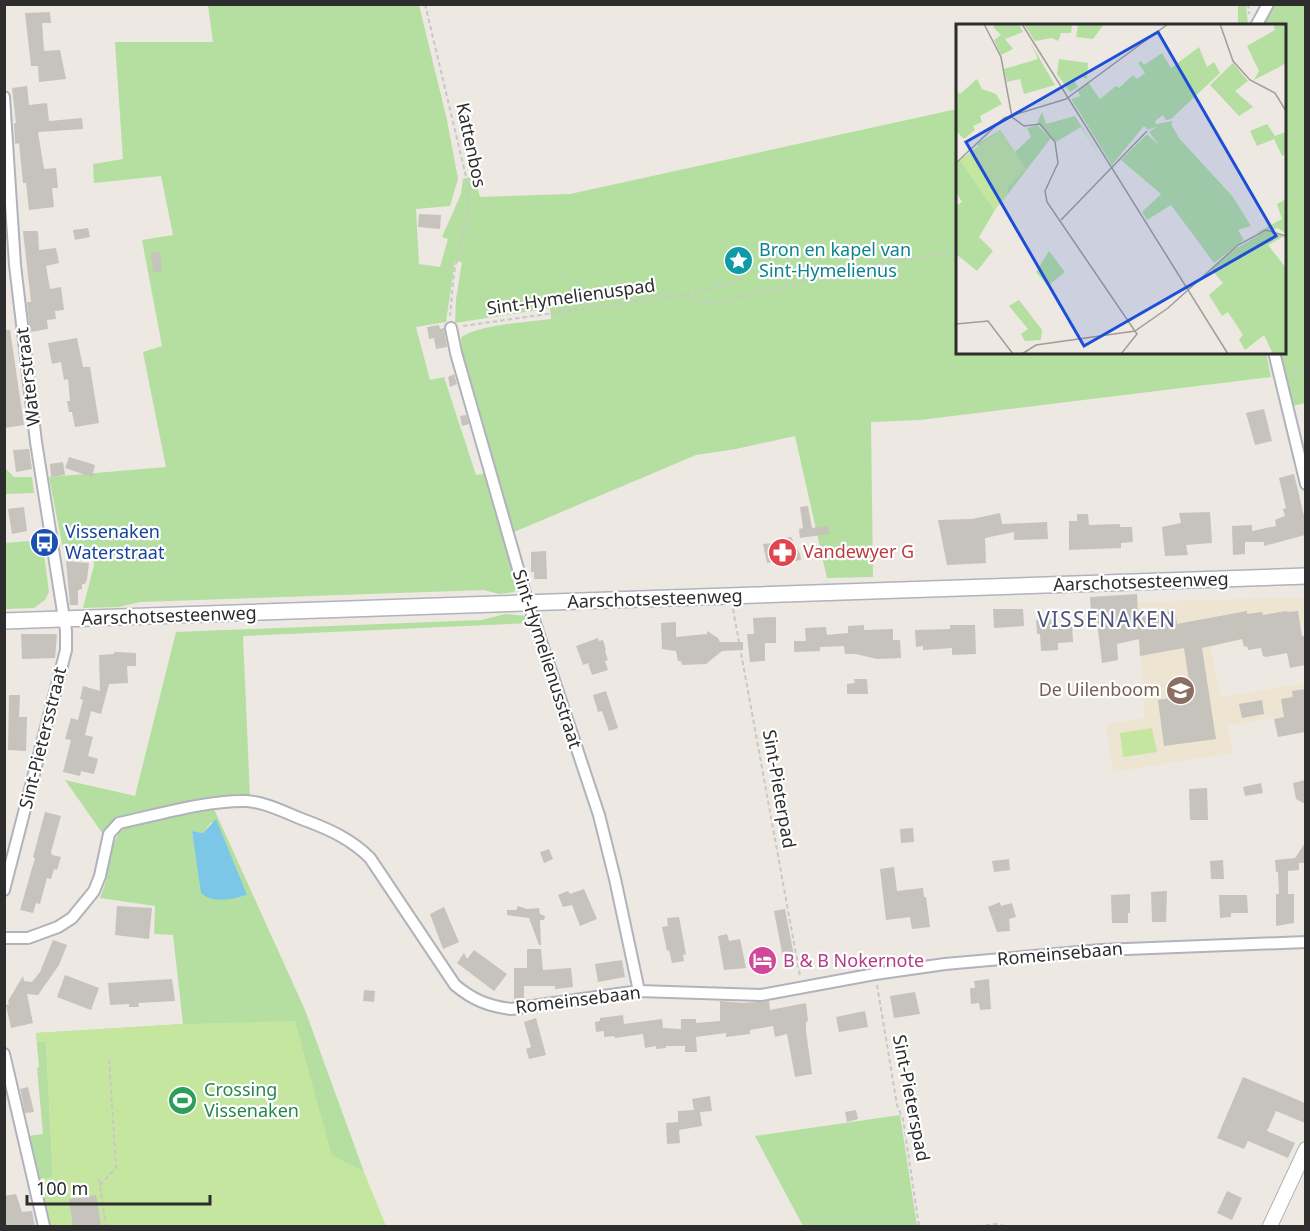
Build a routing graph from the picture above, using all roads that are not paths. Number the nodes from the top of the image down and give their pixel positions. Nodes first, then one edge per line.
1 (1268, 4) edge
2 (1257, 24) edge
3 (4, 97) edge
4 (451, 328) road end
5 (1274, 354) edge
6 (1305, 484) edge
7 (1305, 576) edge
8 (528, 603) junction
9 (64, 620) junction
10 (4, 621) edge
11 (4, 890) edge
12 (4, 938) edge
13 (1305, 942) edge
14 (639, 991) junction
15 (4, 1054) edge
16 (1305, 1149) edge
17 (44, 1227) edge
18 (1270, 1227) edge

1 - 2 street
3 - 9 street, Waterstraat
4 - 8 street, Sint-Hymelienusstraat
5 - 6 street
7 - 8 main road, Aarschotsesteenweg
8 - 9 main road, Aarschotsesteenweg
8 - 14 street, Sint-Hymelienusstraat
9 - 10 main road, Aarschotsesteenweg
9 - 11 street, Sint-Pietersstraat
12 - 14 street, Romeinsebaan
13 - 14 street, Romeinsebaan
15 - 17 street
16 - 18 street

